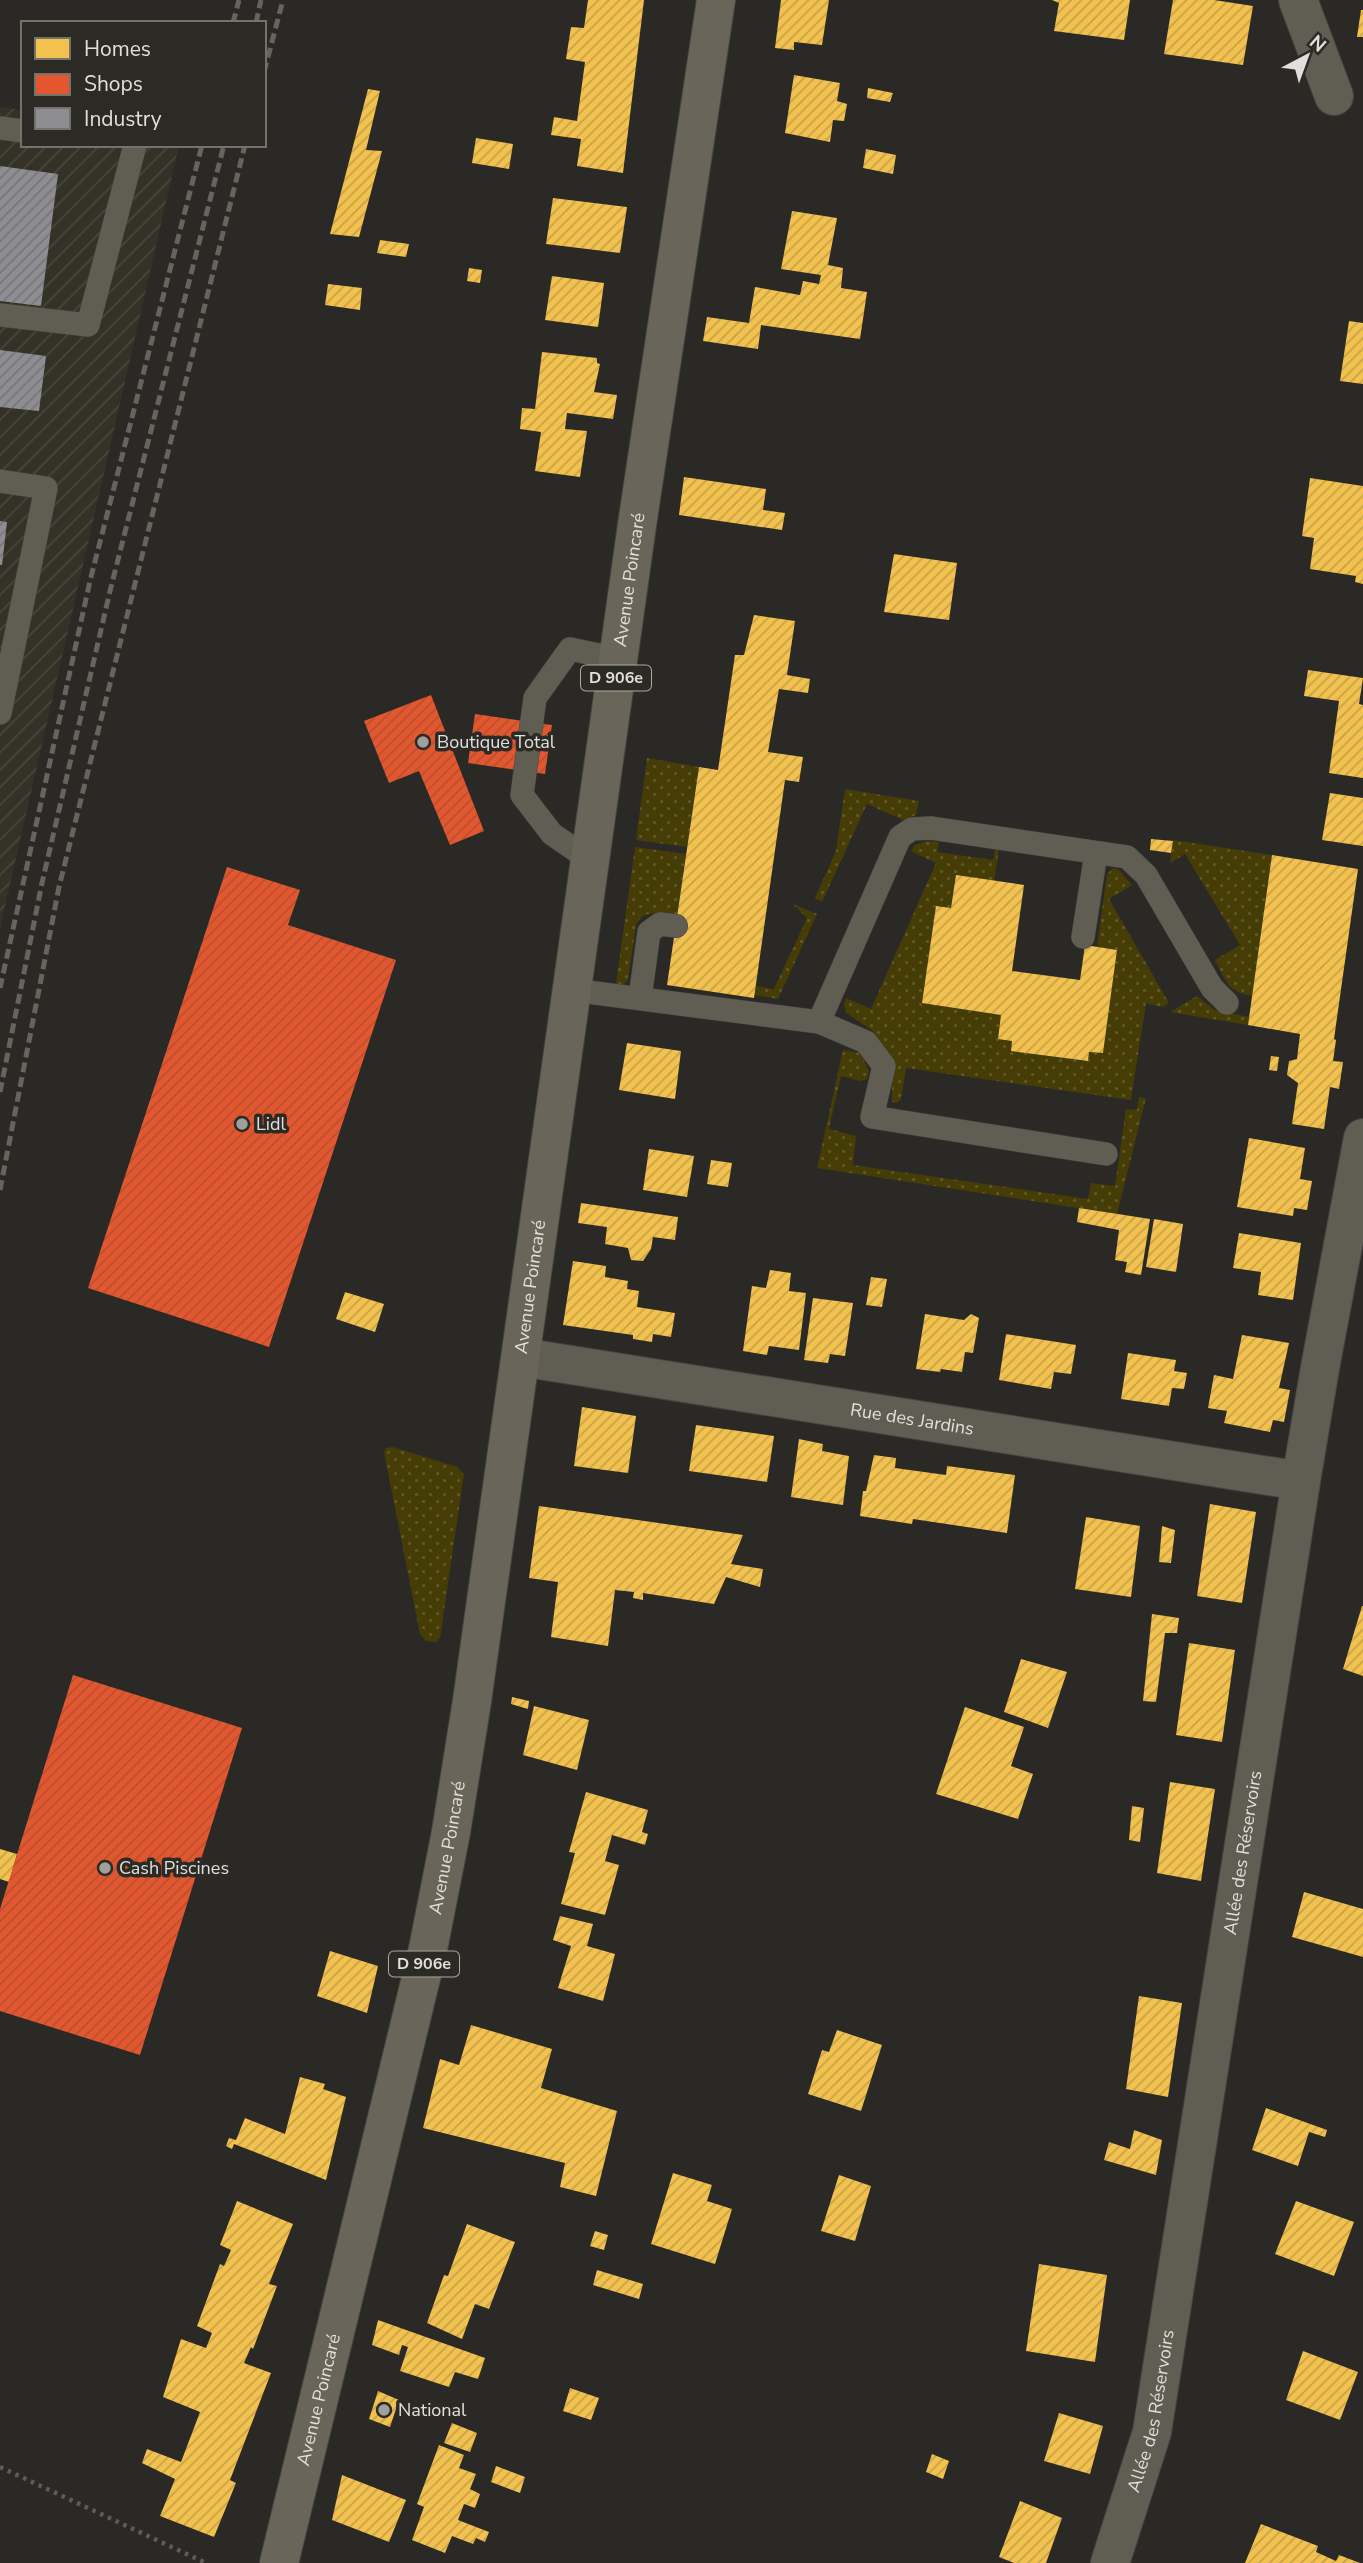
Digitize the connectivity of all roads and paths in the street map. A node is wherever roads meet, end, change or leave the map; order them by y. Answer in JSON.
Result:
{"nodes":[{"id":1,"x":716,"y":0,"type":"edge"},
{"id":2,"x":1298,"y":0,"type":"edge"},
{"id":3,"x":1334,"y":96,"type":"dead end"},
{"id":4,"x":0,"y":128,"type":"edge"},
{"id":5,"x":21,"y":131,"type":"edge"},
{"id":6,"x":134,"y":147,"type":"edge"},
{"id":7,"x":0,"y":315,"type":"edge"},
{"id":8,"x":0,"y":481,"type":"edge"},
{"id":9,"x":618,"y":659,"type":"junction"},
{"id":10,"x":0,"y":713,"type":"edge"},
{"id":11,"x":1096,"y":853,"type":"junction"},
{"id":12,"x":590,"y":860,"type":"junction"},
{"id":13,"x":676,"y":926,"type":"dead end"},
{"id":14,"x":1083,"y":937,"type":"dead end"},
{"id":15,"x":572,"y":990,"type":"junction"},
{"id":16,"x":640,"y":998,"type":"junction"},
{"id":17,"x":1227,"y":1003,"type":"dead end"},
{"id":18,"x":819,"y":1022,"type":"junction"},
{"id":19,"x":1363,"y":1138,"type":"edge"},
{"id":20,"x":1106,"y":1154,"type":"dead end"},
{"id":21,"x":521,"y":1357,"type":"junction"},
{"id":22,"x":1301,"y":1481,"type":"junction"},
{"id":23,"x":0,"y":2467,"type":"edge"},
{"id":24,"x":206,"y":2563,"type":"edge"},
{"id":25,"x":279,"y":2563,"type":"edge"},
{"id":26,"x":1110,"y":2563,"type":"edge"}],
"edges":[{"from":1,"to":9,"type":"main road","name":"Avenue Poincaré","number":"D 906e"},
{"from":2,"to":3,"type":"street"},
{"from":4,"to":5,"type":"lane"},
{"from":6,"to":7,"type":"lane"},
{"from":8,"to":10,"type":"lane"},
{"from":9,"to":12,"type":"main road","name":"Avenue Poincaré","number":"D 906e"},
{"from":9,"to":12,"type":"lane"},
{"from":11,"to":14,"type":"lane"},
{"from":11,"to":17,"type":"lane"},
{"from":11,"to":18,"type":"lane"},
{"from":12,"to":15,"type":"main road","name":"Avenue Poincaré","number":"D 906e"},
{"from":13,"to":16,"type":"lane"},
{"from":15,"to":16,"type":"lane"},
{"from":15,"to":21,"type":"main road","name":"Avenue Poincaré","number":"D 906e"},
{"from":16,"to":18,"type":"lane"},
{"from":18,"to":20,"type":"lane"},
{"from":19,"to":22,"type":"street","name":"Allée des Réservoirs"},
{"from":21,"to":22,"type":"street","name":"Rue des Jardins"},
{"from":21,"to":25,"type":"main road","name":"Avenue Poincaré","number":"D 906e"},
{"from":22,"to":26,"type":"street","name":"Allée des Réservoirs"},
{"from":23,"to":24,"type":"path"}]}
